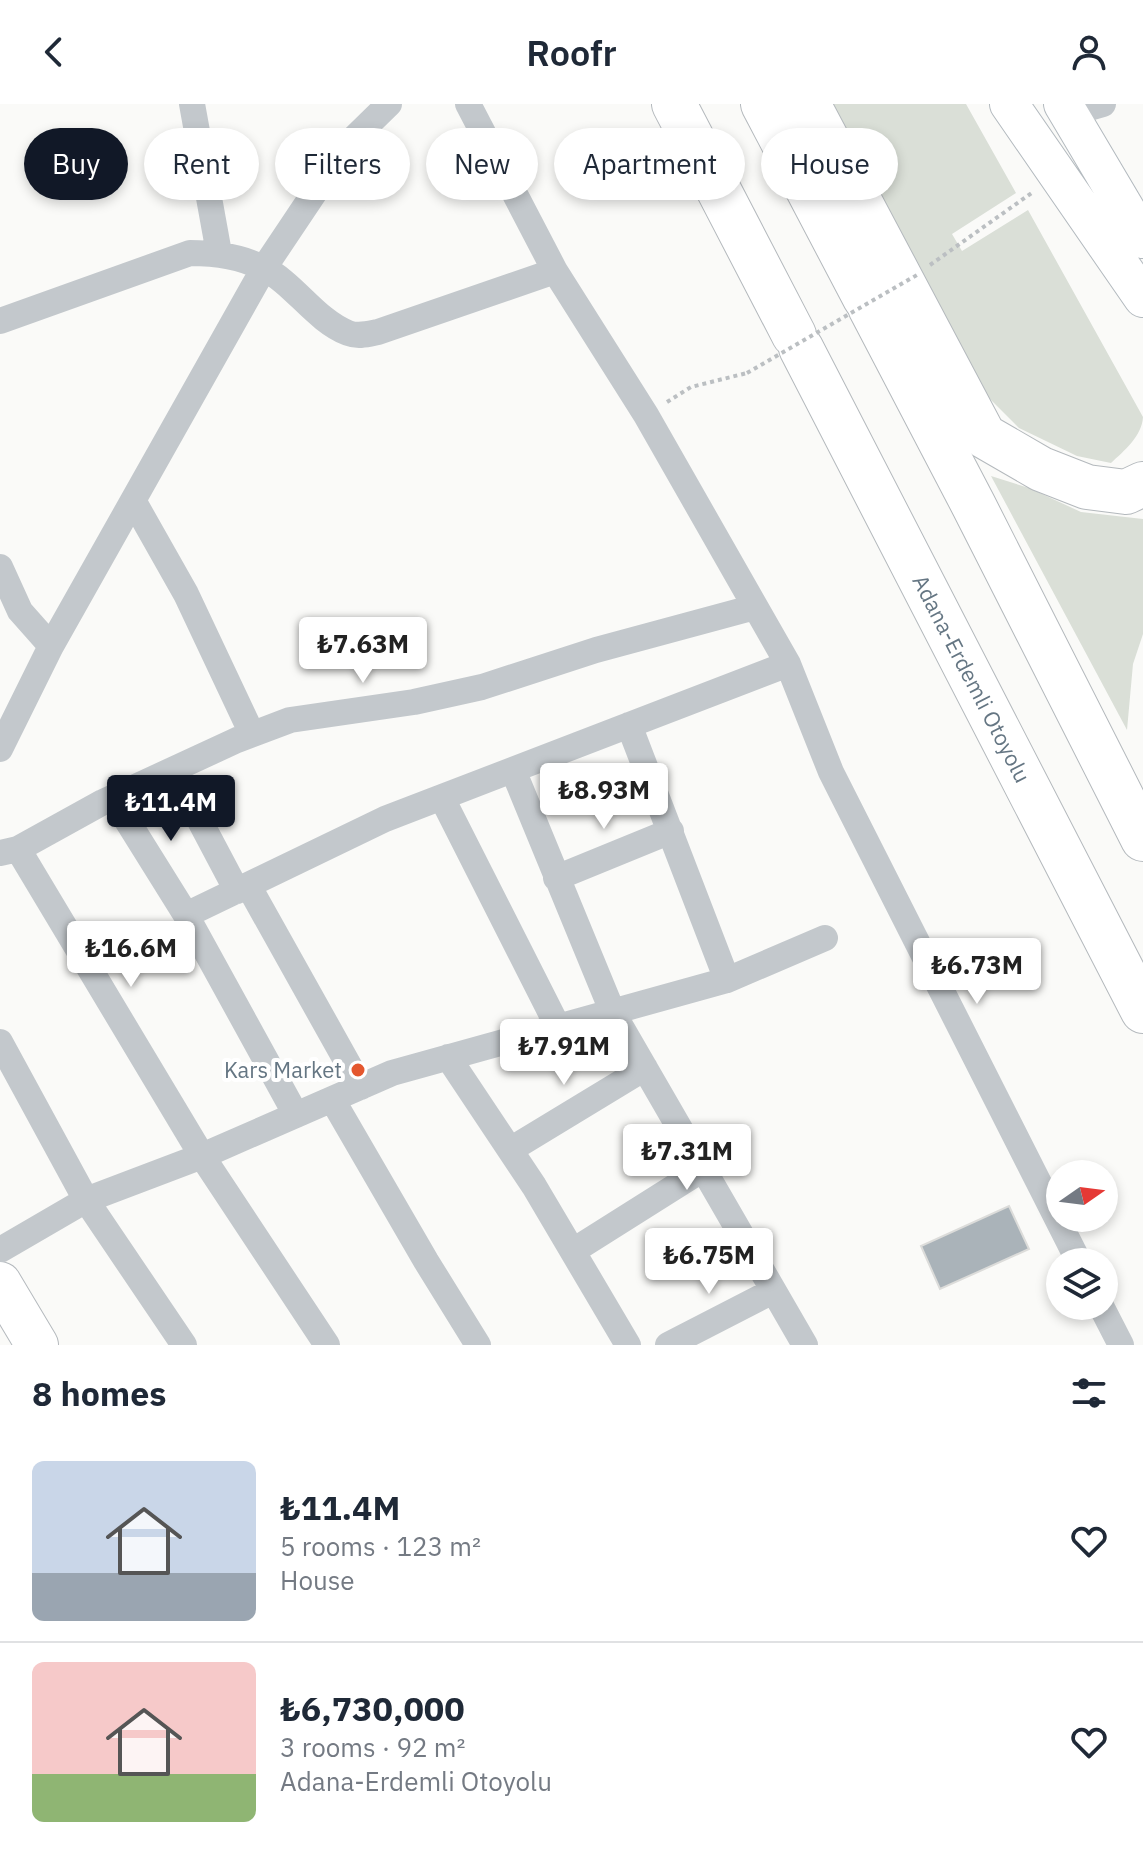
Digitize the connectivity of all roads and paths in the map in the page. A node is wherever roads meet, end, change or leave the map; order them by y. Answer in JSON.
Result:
{"nodes":[{"id":1,"x":192,"y":104,"type":"edge"},
{"id":2,"x":389,"y":104,"type":"edge"},
{"id":3,"x":468,"y":104,"type":"edge"},
{"id":4,"x":674,"y":104,"type":"edge"},
{"id":5,"x":763,"y":104,"type":"edge"},
{"id":6,"x":808,"y":104,"type":"edge"},
{"id":7,"x":1009,"y":104,"type":"edge"},
{"id":8,"x":1025,"y":104,"type":"edge"},
{"id":9,"x":1071,"y":106,"type":"edge"},
{"id":10,"x":1042,"y":149,"type":"junction"},
{"id":11,"x":1033,"y":192,"type":"dead end"},
{"id":12,"x":1143,"y":239,"type":"edge"},
{"id":13,"x":219,"y":253,"type":"junction"},
{"id":14,"x":264,"y":268,"type":"junction"},
{"id":15,"x":555,"y":271,"type":"junction"},
{"id":16,"x":1143,"y":298,"type":"edge"},
{"id":17,"x":0,"y":321,"type":"edge"},
{"id":18,"x":646,"y":415,"type":"junction"},
{"id":19,"x":1143,"y":484,"type":"edge"},
{"id":20,"x":134,"y":502,"type":"junction"},
{"id":21,"x":0,"y":567,"type":"edge"},
{"id":22,"x":755,"y":607,"type":"junction"},
{"id":23,"x":51,"y":646,"type":"junction"},
{"id":24,"x":788,"y":664,"type":"junction"},
{"id":25,"x":629,"y":725,"type":"junction"},
{"id":26,"x":252,"y":734,"type":"junction"},
{"id":27,"x":0,"y":749,"type":"edge"},
{"id":28,"x":173,"y":770,"type":"junction"},
{"id":29,"x":513,"y":770,"type":"junction"},
{"id":30,"x":113,"y":798,"type":"junction"},
{"id":31,"x":442,"y":798,"type":"junction"},
{"id":32,"x":671,"y":831,"type":"junction"},
{"id":33,"x":1143,"y":839,"type":"edge"},
{"id":34,"x":9,"y":851,"type":"edge"},
{"id":35,"x":556,"y":878,"type":"junction"},
{"id":36,"x":242,"y":888,"type":"junction"},
{"id":37,"x":186,"y":915,"type":"junction"},
{"id":38,"x":825,"y":938,"type":"dead end"},
{"id":39,"x":1121,"y":966,"type":"junction"},
{"id":40,"x":727,"y":980,"type":"junction"},
{"id":41,"x":1143,"y":1011,"type":"edge"},
{"id":42,"x":613,"y":1013,"type":"junction"},
{"id":43,"x":558,"y":1027,"type":"junction"},
{"id":44,"x":1143,"y":1028,"type":"edge"},
{"id":45,"x":0,"y":1042,"type":"edge"},
{"id":46,"x":448,"y":1057,"type":"junction"},
{"id":47,"x":645,"y":1068,"type":"junction"},
{"id":48,"x":361,"y":1087,"type":"junction"},
{"id":49,"x":332,"y":1099,"type":"junction"},
{"id":50,"x":296,"y":1115,"type":"junction"},
{"id":51,"x":510,"y":1150,"type":"junction"},
{"id":52,"x":202,"y":1156,"type":"junction"},
{"id":53,"x":703,"y":1169,"type":"junction"},
{"id":54,"x":86,"y":1200,"type":"junction"},
{"id":55,"x":1072,"y":1248,"type":"edge"},
{"id":56,"x":0,"y":1250,"type":"edge"},
{"id":57,"x":573,"y":1251,"type":"junction"},
{"id":58,"x":0,"y":1283,"type":"edge"},
{"id":59,"x":773,"y":1291,"type":"junction"},
{"id":60,"x":1108,"y":1320,"type":"edge"},
{"id":61,"x":37,"y":1345,"type":"edge"},
{"id":62,"x":184,"y":1345,"type":"edge"},
{"id":63,"x":327,"y":1345,"type":"edge"},
{"id":64,"x":478,"y":1345,"type":"edge"},
{"id":65,"x":628,"y":1345,"type":"edge"},
{"id":66,"x":668,"y":1345,"type":"edge"},
{"id":67,"x":805,"y":1345,"type":"edge"},
{"id":68,"x":1121,"y":1345,"type":"edge"}],
"edges":[{"from":1,"to":13,"type":"street"},
{"from":2,"to":14,"type":"street"},
{"from":3,"to":15,"type":"street"},
{"from":4,"to":39,"type":"highway","name":"Adana-Erdemli Otoyolu"},
{"from":5,"to":33,"type":"highway"},
{"from":6,"to":19,"type":"highway"},
{"from":7,"to":10,"type":"main road"},
{"from":8,"to":10,"type":"main road"},
{"from":9,"to":12,"type":"main road"},
{"from":10,"to":16,"type":"main road"},
{"from":11,"to":18,"type":"path","bridge":true},
{"from":13,"to":14,"type":"street"},
{"from":13,"to":17,"type":"street"},
{"from":14,"to":15,"type":"street"},
{"from":14,"to":20,"type":"street"},
{"from":15,"to":18,"type":"street"},
{"from":18,"to":22,"type":"street"},
{"from":20,"to":23,"type":"street"},
{"from":20,"to":26,"type":"street"},
{"from":21,"to":23,"type":"street"},
{"from":22,"to":24,"type":"street"},
{"from":22,"to":26,"type":"street"},
{"from":23,"to":27,"type":"street"},
{"from":24,"to":25,"type":"street"},
{"from":24,"to":55,"type":"street"},
{"from":25,"to":29,"type":"street"},
{"from":25,"to":32,"type":"street"},
{"from":26,"to":28,"type":"street"},
{"from":28,"to":30,"type":"street"},
{"from":28,"to":36,"type":"street"},
{"from":29,"to":31,"type":"street"},
{"from":29,"to":35,"type":"street"},
{"from":30,"to":34,"type":"street"},
{"from":30,"to":37,"type":"street"},
{"from":31,"to":36,"type":"street"},
{"from":31,"to":43,"type":"street"},
{"from":32,"to":35,"type":"street"},
{"from":32,"to":40,"type":"street"},
{"from":34,"to":52,"type":"street"},
{"from":35,"to":42,"type":"street"},
{"from":36,"to":37,"type":"street"},
{"from":36,"to":48,"type":"street"},
{"from":37,"to":50,"type":"street"},
{"from":38,"to":40,"type":"street"},
{"from":39,"to":41,"type":"highway","name":"Adana-Erdemli Otoyolu"},
{"from":39,"to":44,"type":"main road"},
{"from":40,"to":42,"type":"street"},
{"from":42,"to":43,"type":"street"},
{"from":42,"to":47,"type":"street"},
{"from":43,"to":46,"type":"street"},
{"from":45,"to":54,"type":"street"},
{"from":46,"to":48,"type":"street"},
{"from":46,"to":51,"type":"street"},
{"from":47,"to":51,"type":"street"},
{"from":47,"to":53,"type":"street"},
{"from":48,"to":49,"type":"street"},
{"from":49,"to":50,"type":"street"},
{"from":49,"to":64,"type":"street"},
{"from":50,"to":52,"type":"street"},
{"from":51,"to":57,"type":"street"},
{"from":52,"to":54,"type":"street"},
{"from":52,"to":63,"type":"street"},
{"from":53,"to":57,"type":"street"},
{"from":53,"to":59,"type":"street"},
{"from":54,"to":56,"type":"street"},
{"from":54,"to":62,"type":"street"},
{"from":57,"to":65,"type":"street"},
{"from":58,"to":61,"type":"main road"},
{"from":59,"to":66,"type":"street"},
{"from":59,"to":67,"type":"street"},
{"from":60,"to":68,"type":"street"}]}
